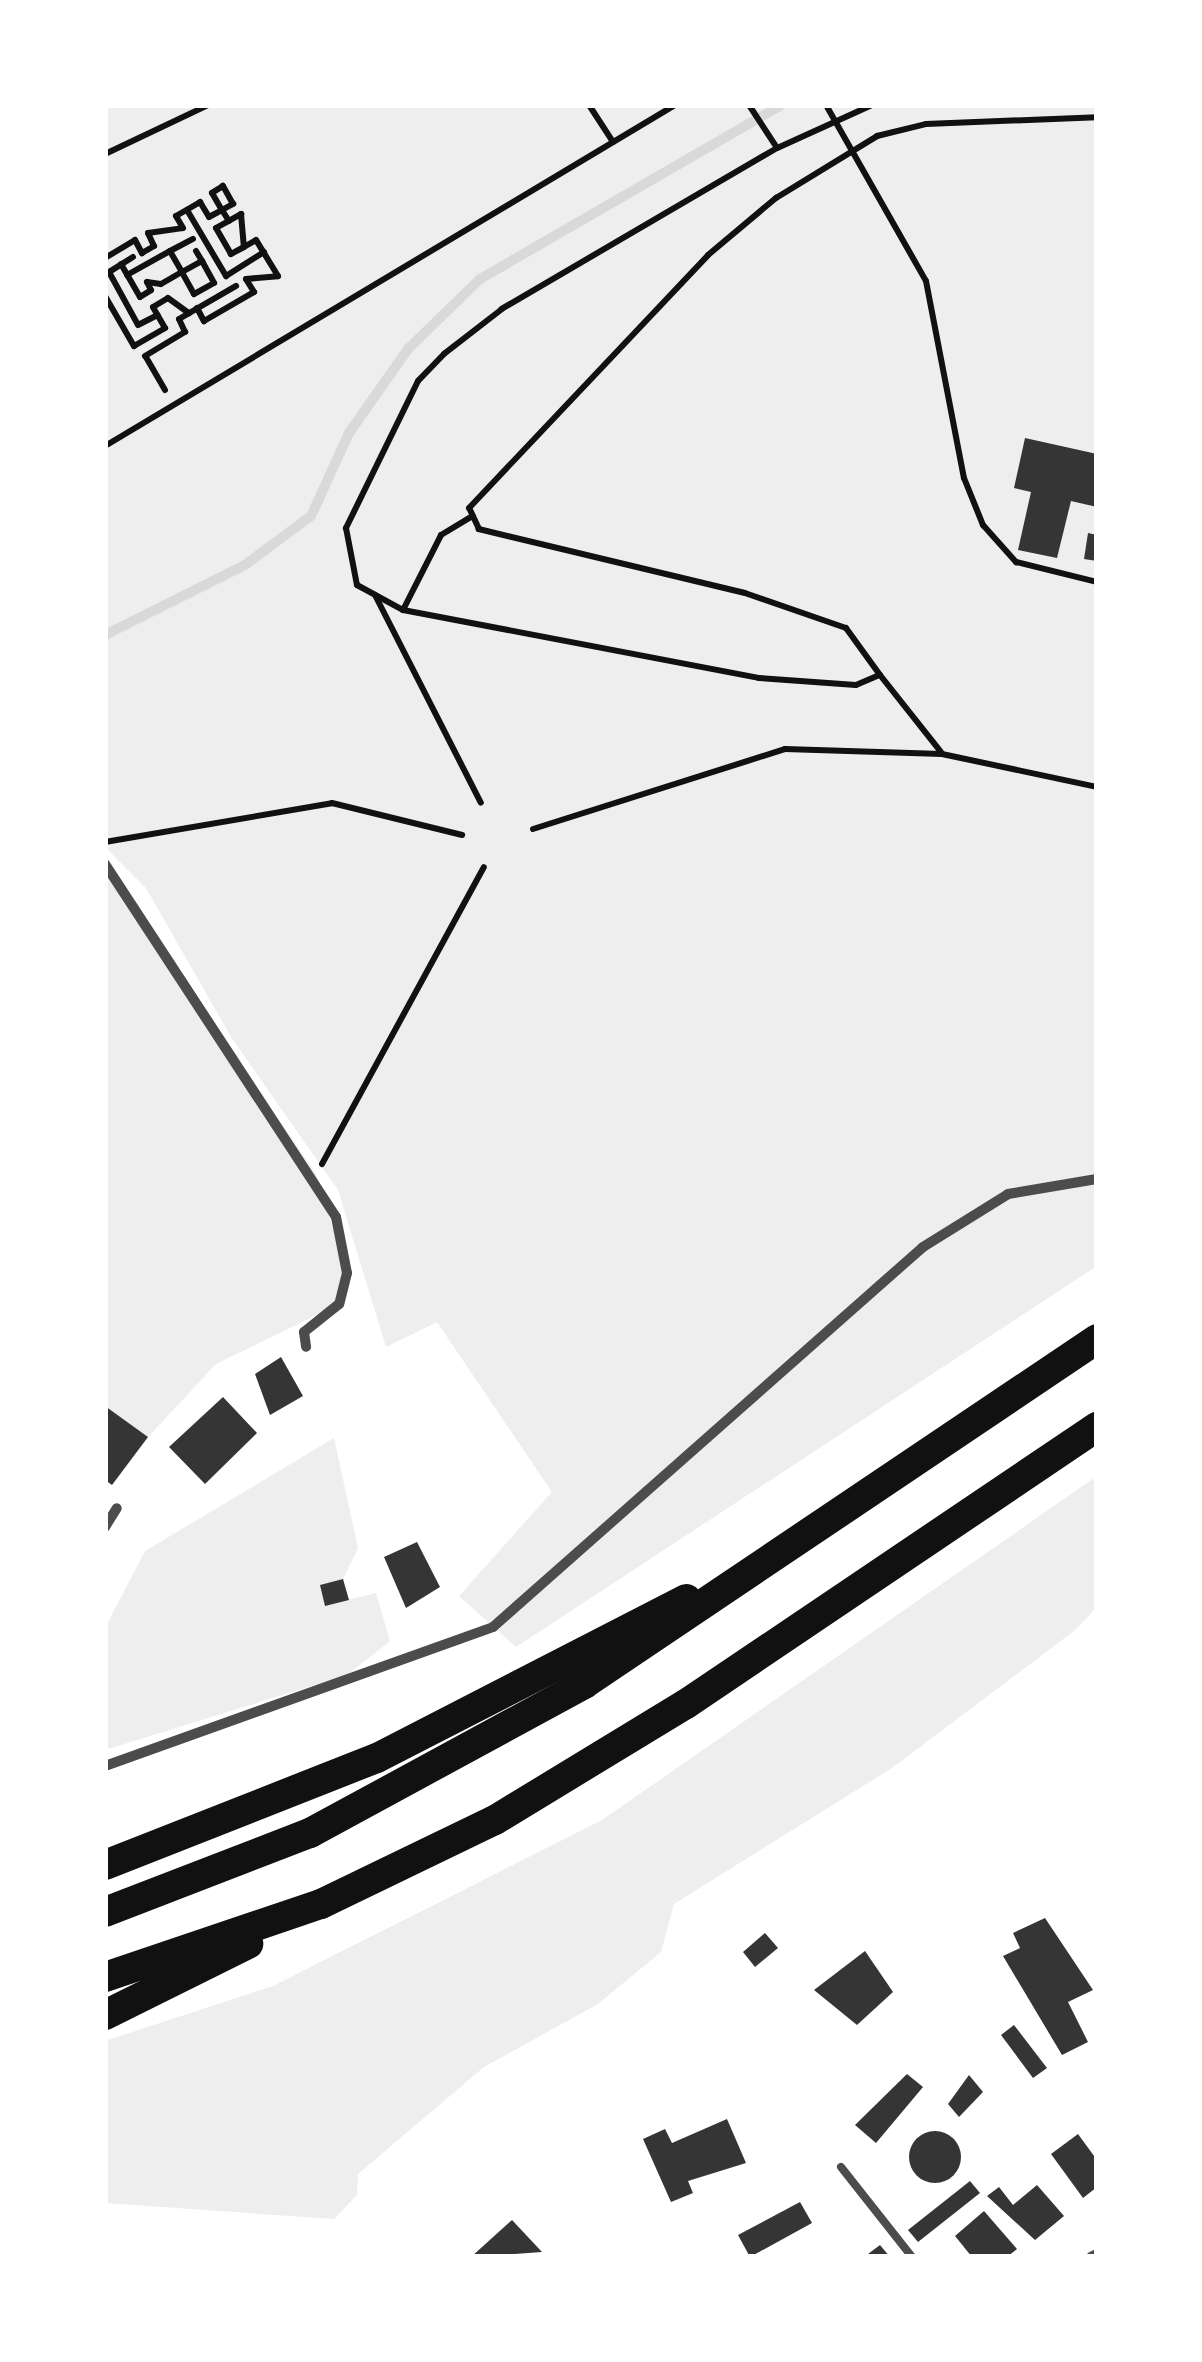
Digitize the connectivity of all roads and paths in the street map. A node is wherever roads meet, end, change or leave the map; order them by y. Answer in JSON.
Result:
{"nodes":[{"id":1,"x":208,"y":105,"type":"edge"},
{"id":2,"x":590,"y":105,"type":"edge"},
{"id":3,"x":675,"y":105,"type":"edge"},
{"id":4,"x":749,"y":105,"type":"edge"},
{"id":5,"x":826,"y":105,"type":"edge"},
{"id":6,"x":872,"y":105,"type":"edge"},
{"id":7,"x":1097,"y":117,"type":"edge"},
{"id":8,"x":613,"y":142,"type":"junction"},
{"id":9,"x":777,"y":148,"type":"junction"},
{"id":10,"x":105,"y":154,"type":"edge"},
{"id":11,"x":187,"y":210,"type":"junction"},
{"id":12,"x":228,"y":221,"type":"junction"},
{"id":13,"x":193,"y":239,"type":"dead end"},
{"id":14,"x":244,"y":247,"type":"junction"},
{"id":15,"x":170,"y":251,"type":"junction"},
{"id":16,"x":196,"y":252,"type":"dead end"},
{"id":17,"x":264,"y":252,"type":"junction"},
{"id":18,"x":133,"y":257,"type":"dead end"},
{"id":19,"x":105,"y":258,"type":"edge"},
{"id":20,"x":202,"y":261,"type":"junction"},
{"id":21,"x":121,"y":264,"type":"junction"},
{"id":22,"x":182,"y":272,"type":"junction"},
{"id":23,"x":127,"y":275,"type":"junction"},
{"id":24,"x":236,"y":286,"type":"dead end"},
{"id":25,"x":105,"y":296,"type":"edge"},
{"id":26,"x":198,"y":308,"type":"junction"},
{"id":27,"x":188,"y":313,"type":"junction"},
{"id":28,"x":158,"y":315,"type":"junction"},
{"id":29,"x":165,"y":390,"type":"dead end"},
{"id":30,"x":105,"y":446,"type":"edge"},
{"id":31,"x":473,"y":516,"type":"junction"},
{"id":32,"x":1097,"y":582,"type":"edge"},
{"id":33,"x":375,"y":594,"type":"junction"},
{"id":34,"x":403,"y":610,"type":"junction"},
{"id":35,"x":880,"y":675,"type":"junction"},
{"id":36,"x":942,"y":754,"type":"junction"},
{"id":37,"x":1097,"y":787,"type":"edge"},
{"id":38,"x":481,"y":803,"type":"dead end"},
{"id":39,"x":533,"y":829,"type":"dead end"},
{"id":40,"x":462,"y":836,"type":"dead end"},
{"id":41,"x":105,"y":842,"type":"edge"},
{"id":42,"x":105,"y":864,"type":"edge"},
{"id":43,"x":484,"y":867,"type":"dead end"},
{"id":44,"x":316,"y":1174,"type":"junction"},
{"id":45,"x":1097,"y":1179,"type":"edge"},
{"id":46,"x":1097,"y":1339,"type":"edge"},
{"id":47,"x":306,"y":1347,"type":"dead end"},
{"id":48,"x":1097,"y":1427,"type":"edge"},
{"id":49,"x":117,"y":1508,"type":"dead end"},
{"id":50,"x":105,"y":1527,"type":"edge"},
{"id":51,"x":786,"y":1547,"type":"junction"},
{"id":52,"x":105,"y":1766,"type":"edge"},
{"id":53,"x":105,"y":1865,"type":"edge"},
{"id":54,"x":321,"y":1904,"type":"junction"},
{"id":55,"x":105,"y":1912,"type":"edge"},
{"id":56,"x":105,"y":1977,"type":"edge"},
{"id":57,"x":105,"y":2015,"type":"edge"},
{"id":58,"x":842,"y":2168,"type":"dead end"},
{"id":59,"x":912,"y":2257,"type":"edge"}],
"edges":[{"from":1,"to":10,"type":"path"},
{"from":2,"to":8,"type":"path"},
{"from":3,"to":8,"type":"path"},
{"from":4,"to":9,"type":"path"},
{"from":5,"to":32,"type":"path"},
{"from":6,"to":9,"type":"path"},
{"from":7,"to":31,"type":"path"},
{"from":8,"to":30,"type":"path"},
{"from":9,"to":33,"type":"path"},
{"from":11,"to":12,"type":"path"},
{"from":11,"to":17,"type":"path"},
{"from":11,"to":19,"type":"path"},
{"from":12,"to":14,"type":"path"},
{"from":12,"to":14,"type":"path"},
{"from":13,"to":15,"type":"path"},
{"from":14,"to":17,"type":"path"},
{"from":15,"to":22,"type":"path"},
{"from":15,"to":23,"type":"path"},
{"from":16,"to":20,"type":"path"},
{"from":17,"to":26,"type":"path"},
{"from":18,"to":21,"type":"path"},
{"from":20,"to":22,"type":"path"},
{"from":20,"to":22,"type":"path"},
{"from":21,"to":23,"type":"path"},
{"from":21,"to":28,"type":"path"},
{"from":22,"to":23,"type":"path"},
{"from":24,"to":26,"type":"path"},
{"from":25,"to":28,"type":"path"},
{"from":26,"to":27,"type":"path"},
{"from":27,"to":28,"type":"path"},
{"from":27,"to":29,"type":"path"},
{"from":31,"to":34,"type":"path"},
{"from":31,"to":35,"type":"path"},
{"from":33,"to":34,"type":"path"},
{"from":33,"to":38,"type":"path"},
{"from":34,"to":35,"type":"path"},
{"from":35,"to":36,"type":"path"},
{"from":36,"to":37,"type":"path"},
{"from":36,"to":39,"type":"path"},
{"from":40,"to":41,"type":"path"},
{"from":42,"to":44,"type":"street"},
{"from":43,"to":44,"type":"path"},
{"from":44,"to":47,"type":"street"},
{"from":45,"to":52,"type":"street"},
{"from":46,"to":51,"type":"highway"},
{"from":48,"to":54,"type":"highway"},
{"from":49,"to":50,"type":"street"},
{"from":51,"to":53,"type":"highway"},
{"from":51,"to":55,"type":"highway"},
{"from":54,"to":56,"type":"highway"},
{"from":54,"to":57,"type":"highway"},
{"from":58,"to":59,"type":"lane"}]}
